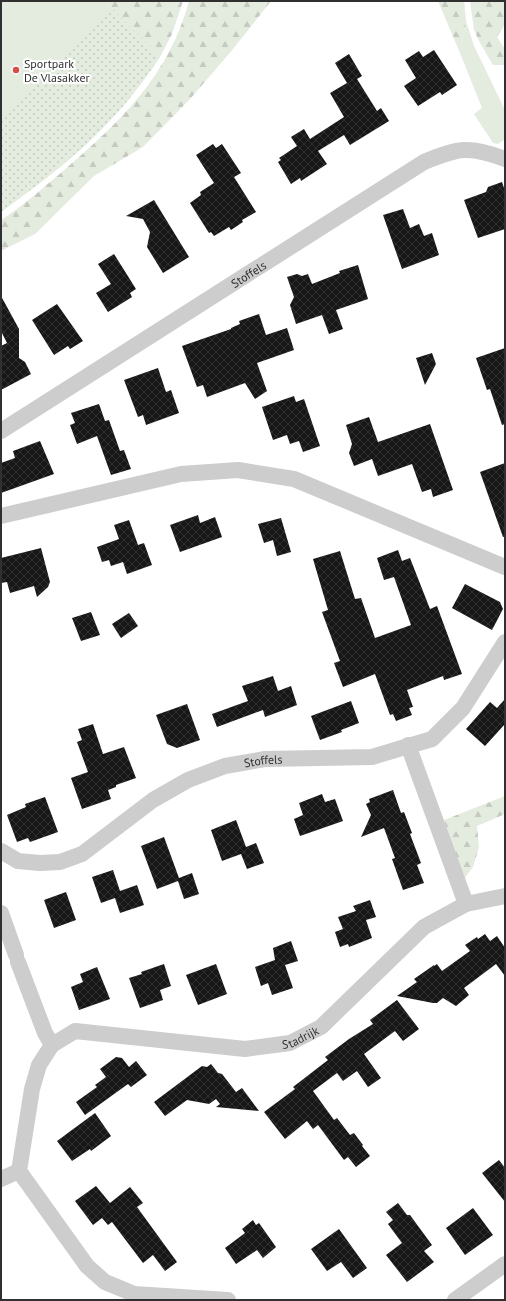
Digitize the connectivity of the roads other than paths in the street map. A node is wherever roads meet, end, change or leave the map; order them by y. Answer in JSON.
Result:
{"nodes":[{"id":1,"x":505,"y":158,"type":"edge"},
{"id":2,"x":1,"y":431,"type":"edge"},
{"id":3,"x":1,"y":516,"type":"edge"},
{"id":4,"x":505,"y":567,"type":"edge"},
{"id":5,"x":505,"y":642,"type":"edge"},
{"id":6,"x":408,"y":745,"type":"junction"},
{"id":7,"x":1,"y":851,"type":"edge"},
{"id":8,"x":505,"y":896,"type":"edge"},
{"id":9,"x":466,"y":904,"type":"junction"},
{"id":10,"x":1,"y":913,"type":"edge"},
{"id":11,"x":52,"y":1045,"type":"junction"},
{"id":12,"x":19,"y":1171,"type":"junction"},
{"id":13,"x":1,"y":1178,"type":"edge"},
{"id":14,"x":505,"y":1264,"type":"edge"},
{"id":15,"x":228,"y":1300,"type":"edge"},
{"id":16,"x":455,"y":1300,"type":"edge"}],
"edges":[{"from":1,"to":2,"type":"street","name":"Stoffels"},
{"from":3,"to":4,"type":"street"},
{"from":5,"to":6,"type":"street","name":"Stoffels"},
{"from":6,"to":7,"type":"street","name":"Stoffels"},
{"from":6,"to":9,"type":"street"},
{"from":8,"to":9,"type":"street","name":"Stadrijk"},
{"from":9,"to":11,"type":"street","name":"Stadrijk"},
{"from":10,"to":11,"type":"street"},
{"from":11,"to":12,"type":"street","name":"Stadrijk"},
{"from":12,"to":13,"type":"street"},
{"from":12,"to":15,"type":"street"},
{"from":14,"to":16,"type":"street"}]}
